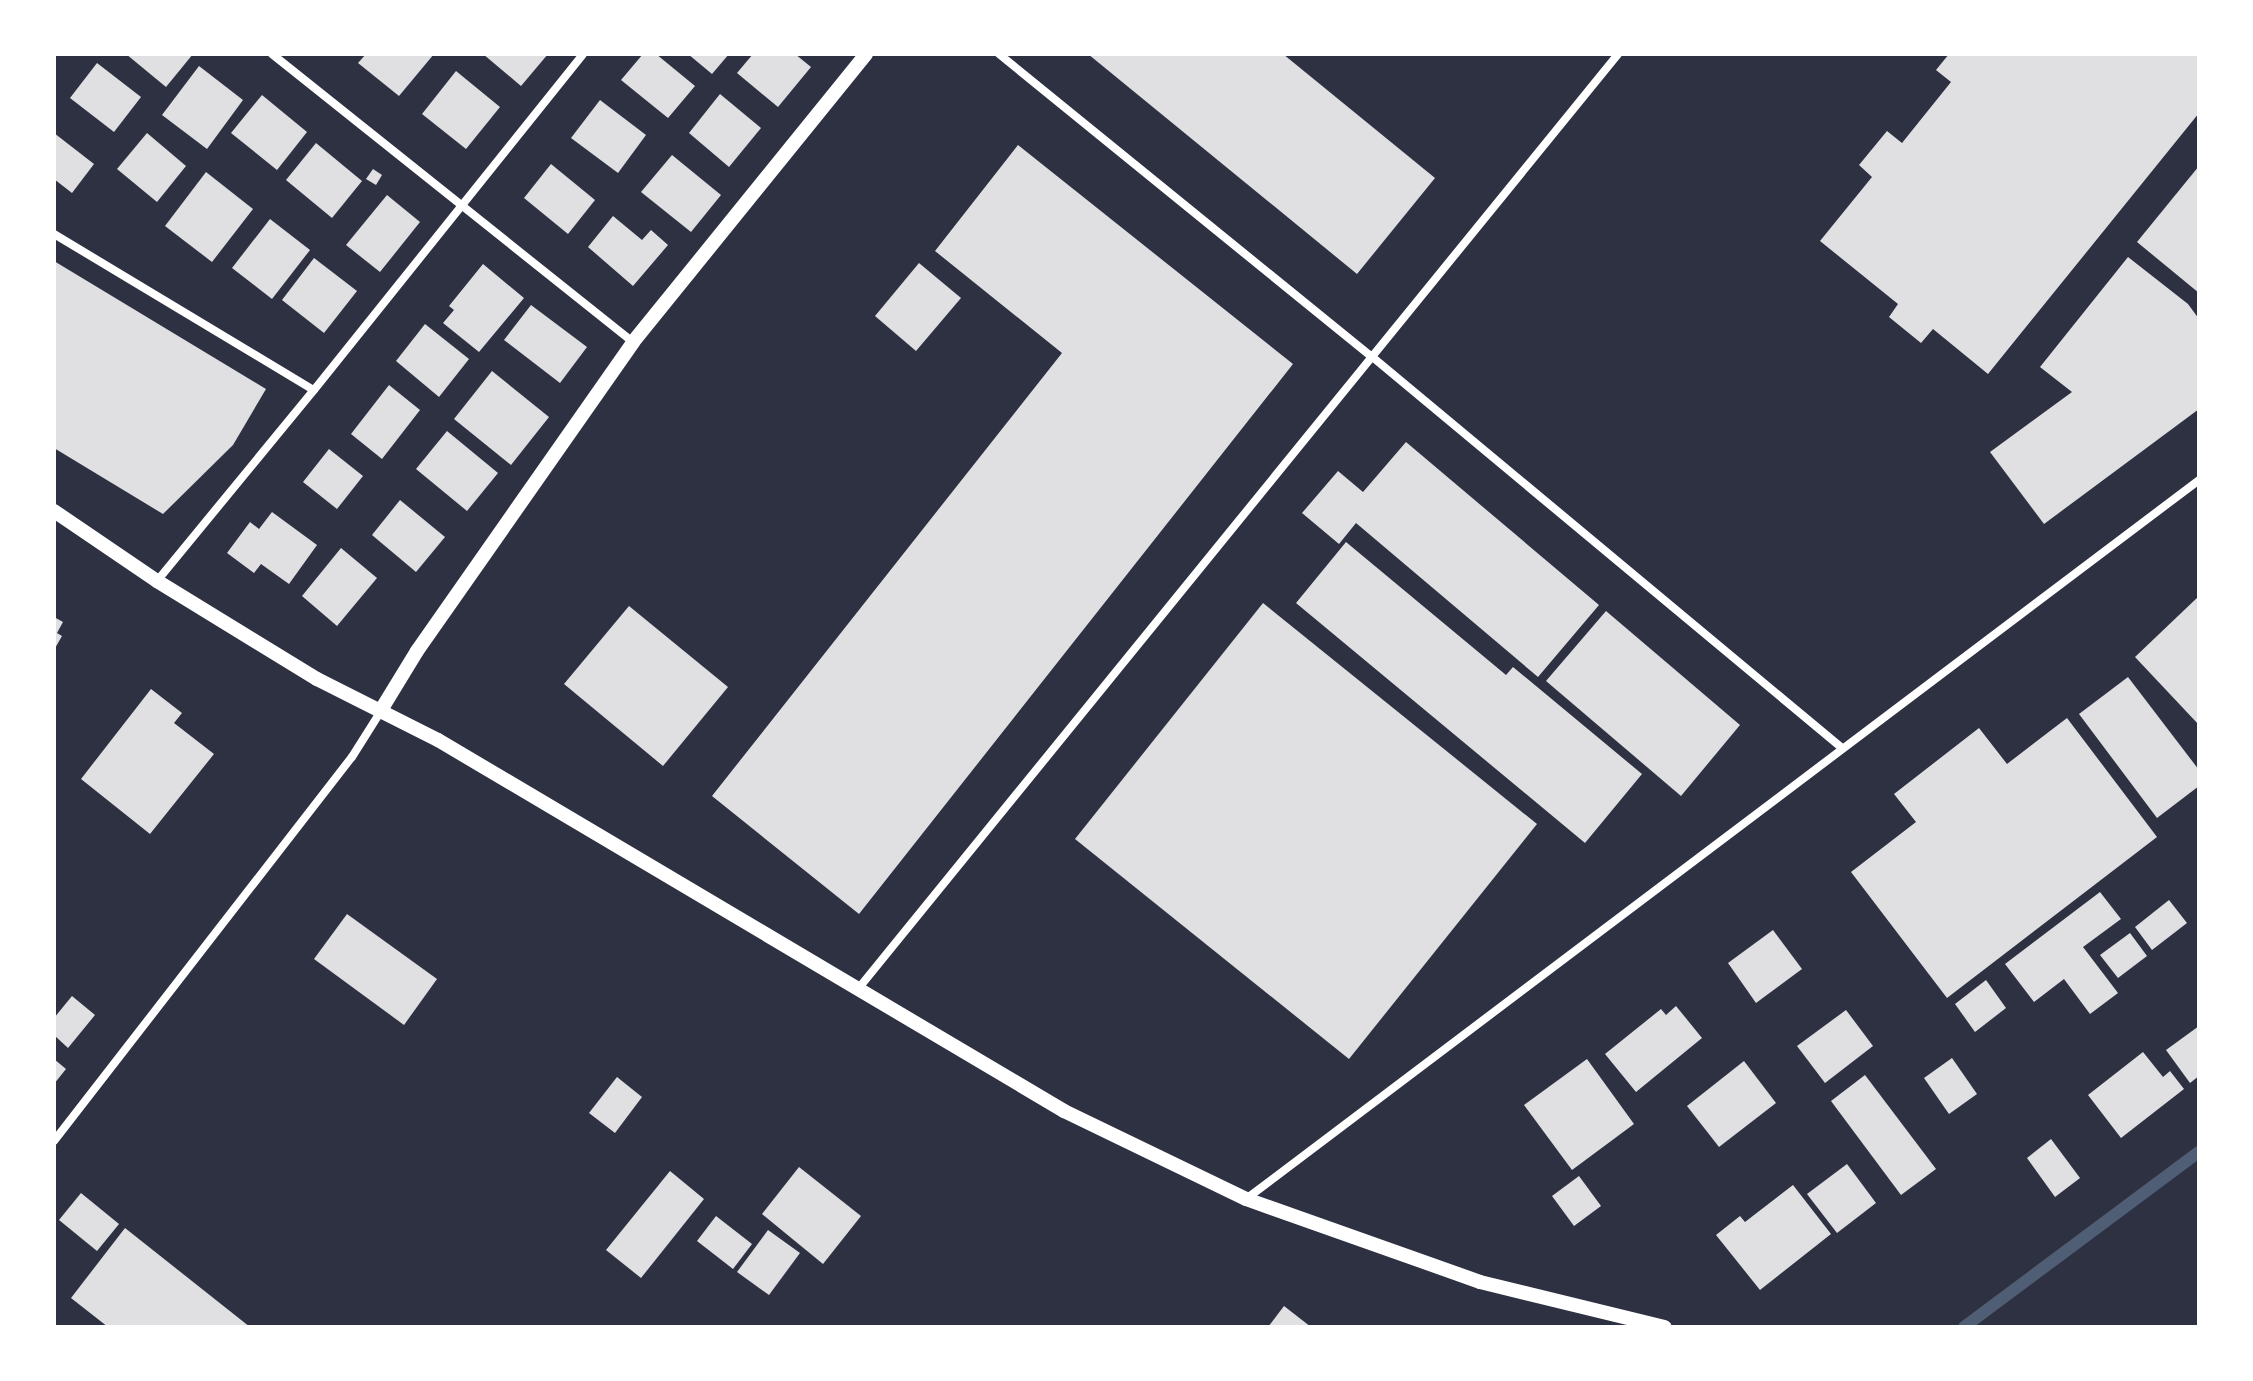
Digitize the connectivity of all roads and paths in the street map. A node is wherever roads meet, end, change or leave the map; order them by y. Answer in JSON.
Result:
{"nodes":[{"id":1,"x":272,"y":54,"type":"edge"},
{"id":2,"x":583,"y":54,"type":"edge"},
{"id":3,"x":866,"y":54,"type":"edge"},
{"id":4,"x":999,"y":54,"type":"edge"},
{"id":5,"x":1618,"y":54,"type":"edge"},
{"id":6,"x":461,"y":206,"type":"junction"},
{"id":7,"x":54,"y":234,"type":"edge"},
{"id":8,"x":633,"y":342,"type":"junction"},
{"id":9,"x":1370,"y":355,"type":"junction"},
{"id":10,"x":314,"y":390,"type":"junction"},
{"id":11,"x":2199,"y":480,"type":"edge"},
{"id":12,"x":54,"y":511,"type":"edge"},
{"id":13,"x":157,"y":581,"type":"junction"},
{"id":14,"x":381,"y":710,"type":"junction"},
{"id":15,"x":1842,"y":748,"type":"junction"},
{"id":16,"x":858,"y":989,"type":"junction"},
{"id":17,"x":54,"y":1141,"type":"edge"},
{"id":18,"x":1246,"y":1199,"type":"junction"},
{"id":19,"x":1665,"y":1327,"type":"edge"}],
"edges":[{"from":1,"to":6,"type":"street"},
{"from":2,"to":6,"type":"street"},
{"from":3,"to":8,"type":"street"},
{"from":4,"to":9,"type":"street"},
{"from":5,"to":9,"type":"street"},
{"from":6,"to":8,"type":"street"},
{"from":6,"to":10,"type":"street"},
{"from":7,"to":10,"type":"street"},
{"from":8,"to":14,"type":"street"},
{"from":9,"to":15,"type":"street"},
{"from":9,"to":16,"type":"street"},
{"from":10,"to":13,"type":"street"},
{"from":11,"to":15,"type":"street"},
{"from":12,"to":13,"type":"street"},
{"from":13,"to":14,"type":"street"},
{"from":14,"to":16,"type":"street"},
{"from":14,"to":17,"type":"street"},
{"from":15,"to":18,"type":"street"},
{"from":16,"to":18,"type":"street"},
{"from":18,"to":19,"type":"street"}]}
